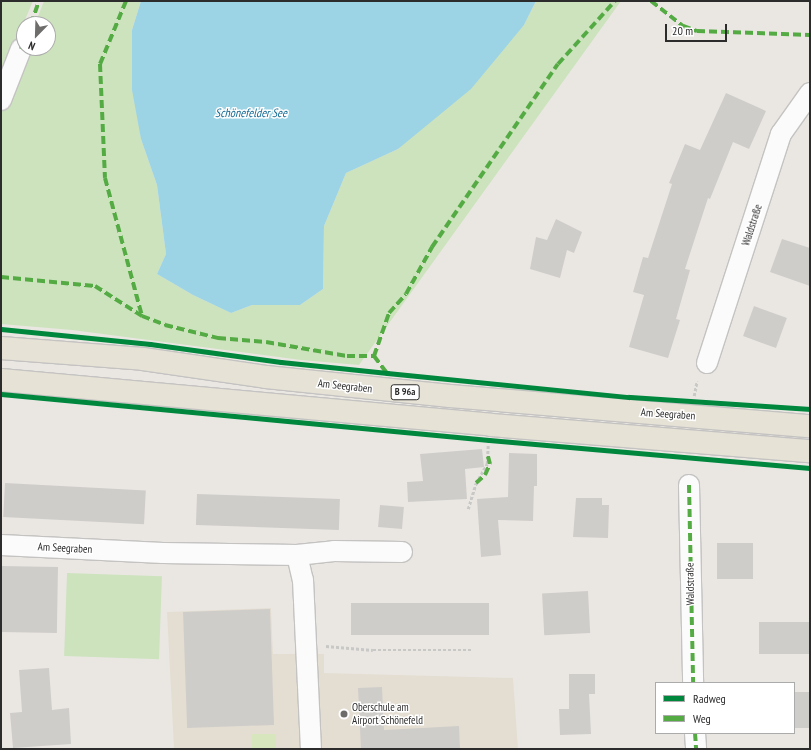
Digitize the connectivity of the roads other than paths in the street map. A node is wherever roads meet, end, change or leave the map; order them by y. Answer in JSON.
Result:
{"nodes":[{"id":1,"x":18,"y":56,"type":"edge"},
{"id":2,"x":810,"y":93,"type":"edge"},
{"id":3,"x":1,"y":100,"type":"edge"},
{"id":4,"x":1,"y":348,"type":"edge"},
{"id":5,"x":707,"y":364,"type":"dead end"},
{"id":6,"x":1,"y":380,"type":"edge"},
{"id":7,"x":810,"y":426,"type":"edge"},
{"id":8,"x":810,"y":452,"type":"edge"},
{"id":9,"x":689,"y":485,"type":"dead end"},
{"id":10,"x":1,"y":545,"type":"edge"},
{"id":11,"x":402,"y":552,"type":"dead end"},
{"id":12,"x":297,"y":555,"type":"junction"},
{"id":13,"x":693,"y":682,"type":"edge"},
{"id":14,"x":695,"y":734,"type":"edge"},
{"id":15,"x":311,"y":749,"type":"edge"},
{"id":16,"x":696,"y":749,"type":"edge"}],
"edges":[{"from":1,"to":3,"type":"street"},
{"from":2,"to":5,"type":"street","name":"Waldstraße"},
{"from":4,"to":7,"type":"main road","name":"Am Seegraben","number":"B 96a"},
{"from":6,"to":8,"type":"main road","number":"B 96a"},
{"from":9,"to":13,"type":"street","name":"Waldstraße"},
{"from":10,"to":12,"type":"street","name":"Am Seegraben"},
{"from":11,"to":12,"type":"street","name":"Am Seegraben"},
{"from":12,"to":15,"type":"street"},
{"from":14,"to":16,"type":"street"}]}
